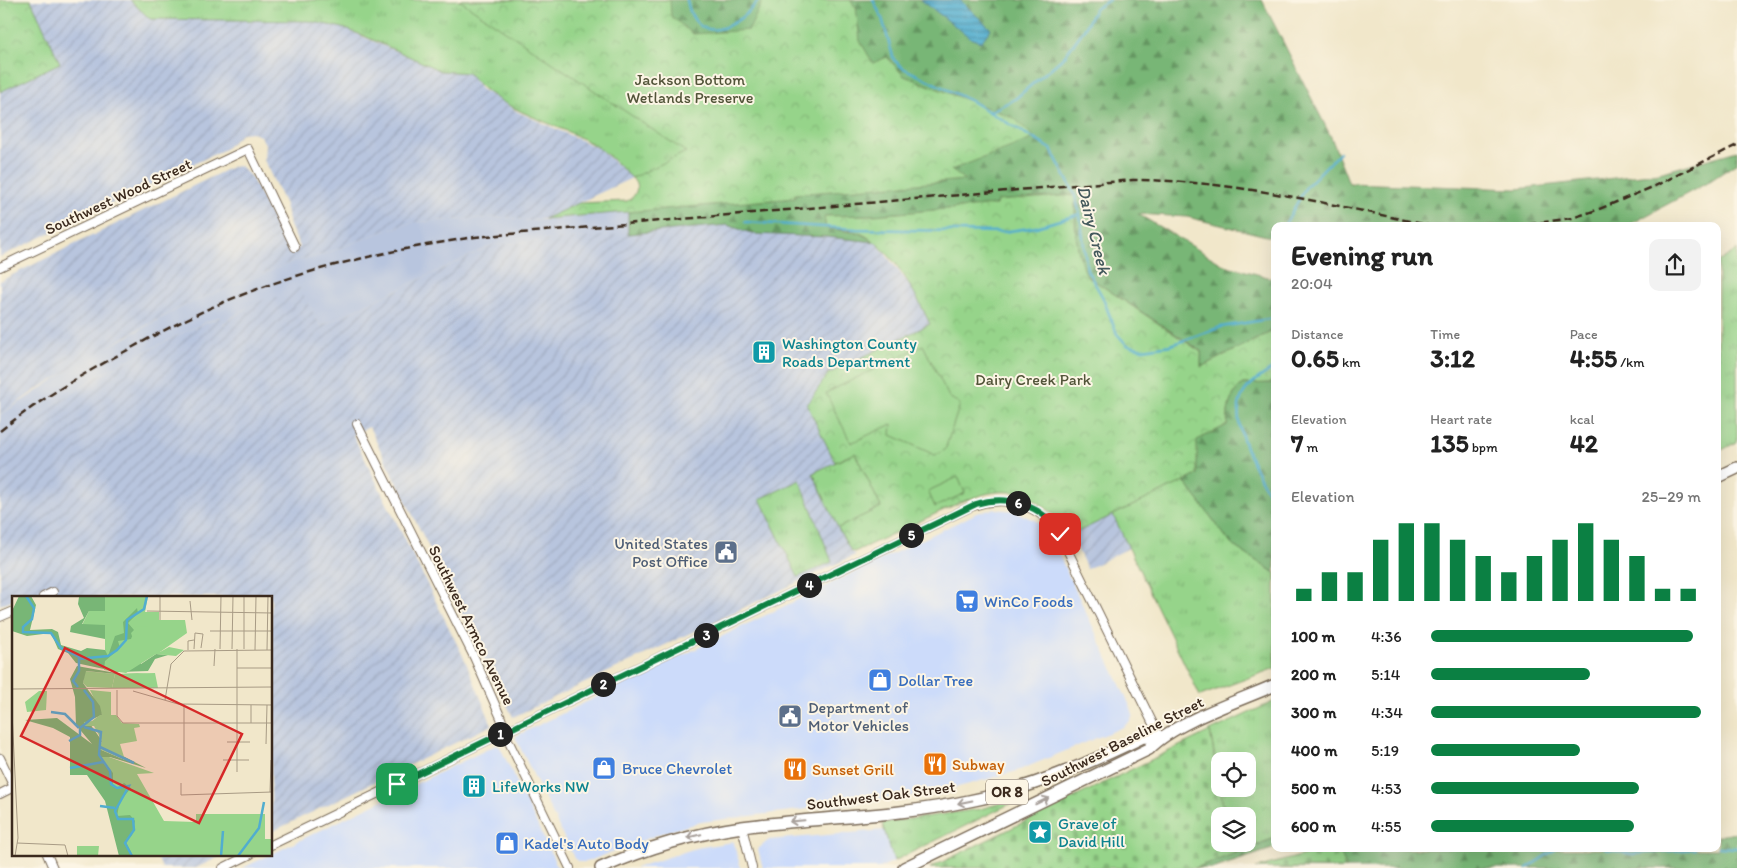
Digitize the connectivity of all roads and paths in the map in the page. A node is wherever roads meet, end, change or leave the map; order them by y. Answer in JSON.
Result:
{"nodes":[{"id":1,"x":295,"y":247,"type":"dead end"},
{"id":2,"x":0,"y":267,"type":"edge"},
{"id":3,"x":357,"y":424,"type":"dead end"},
{"id":4,"x":1737,"y":468,"type":"edge"},
{"id":5,"x":1721,"y":476,"type":"edge"},
{"id":6,"x":52,"y":592,"type":"dead end"},
{"id":7,"x":44,"y":596,"type":"edge"},
{"id":8,"x":12,"y":612,"type":"edge"},
{"id":9,"x":0,"y":617,"type":"edge"},
{"id":10,"x":1271,"y":687,"type":"edge"},
{"id":11,"x":505,"y":732,"type":"junction"},
{"id":12,"x":1160,"y":738,"type":"junction"},
{"id":13,"x":0,"y":758,"type":"edge"},
{"id":14,"x":12,"y":783,"type":"edge"},
{"id":15,"x":12,"y":788,"type":"edge"},
{"id":16,"x":0,"y":794,"type":"edge"},
{"id":17,"x":742,"y":827,"type":"junction"},
{"id":18,"x":272,"y":845,"type":"edge"},
{"id":19,"x":48,"y":856,"type":"edge"},
{"id":20,"x":247,"y":856,"type":"edge"},
{"id":21,"x":53,"y":868,"type":"edge"},
{"id":22,"x":223,"y":868,"type":"edge"},
{"id":23,"x":570,"y":868,"type":"edge"},
{"id":24,"x":601,"y":868,"type":"edge"},
{"id":25,"x":752,"y":868,"type":"edge"},
{"id":26,"x":904,"y":868,"type":"edge"}],
"edges":[{"from":1,"to":2,"type":"street","name":"Southwest Wood Street"},
{"from":3,"to":11,"type":"street","name":"Southwest Armco Avenue"},
{"from":4,"to":5,"type":"highway"},
{"from":6,"to":7,"type":"street"},
{"from":8,"to":9,"type":"street"},
{"from":10,"to":12,"type":"highway","name":"Southwest Baseline Street","number":"OR 8"},
{"from":11,"to":12,"type":"street"},
{"from":11,"to":18,"type":"street"},
{"from":11,"to":23,"type":"street","name":"Southwest Armco Avenue"},
{"from":12,"to":17,"type":"highway","name":"Southwest Oak Street","number":"OR 8","one_way":true},
{"from":26,"to":12,"type":"highway","name":"Southwest Baseline Street","number":"OR 8","one_way":true},
{"from":13,"to":14,"type":"street"},
{"from":15,"to":16,"type":"street"},
{"from":17,"to":24,"type":"highway","name":"Southwest Oak Street","number":"OR 8","one_way":true},
{"from":17,"to":25,"type":"street"},
{"from":19,"to":21,"type":"street"},
{"from":20,"to":22,"type":"street"}]}
